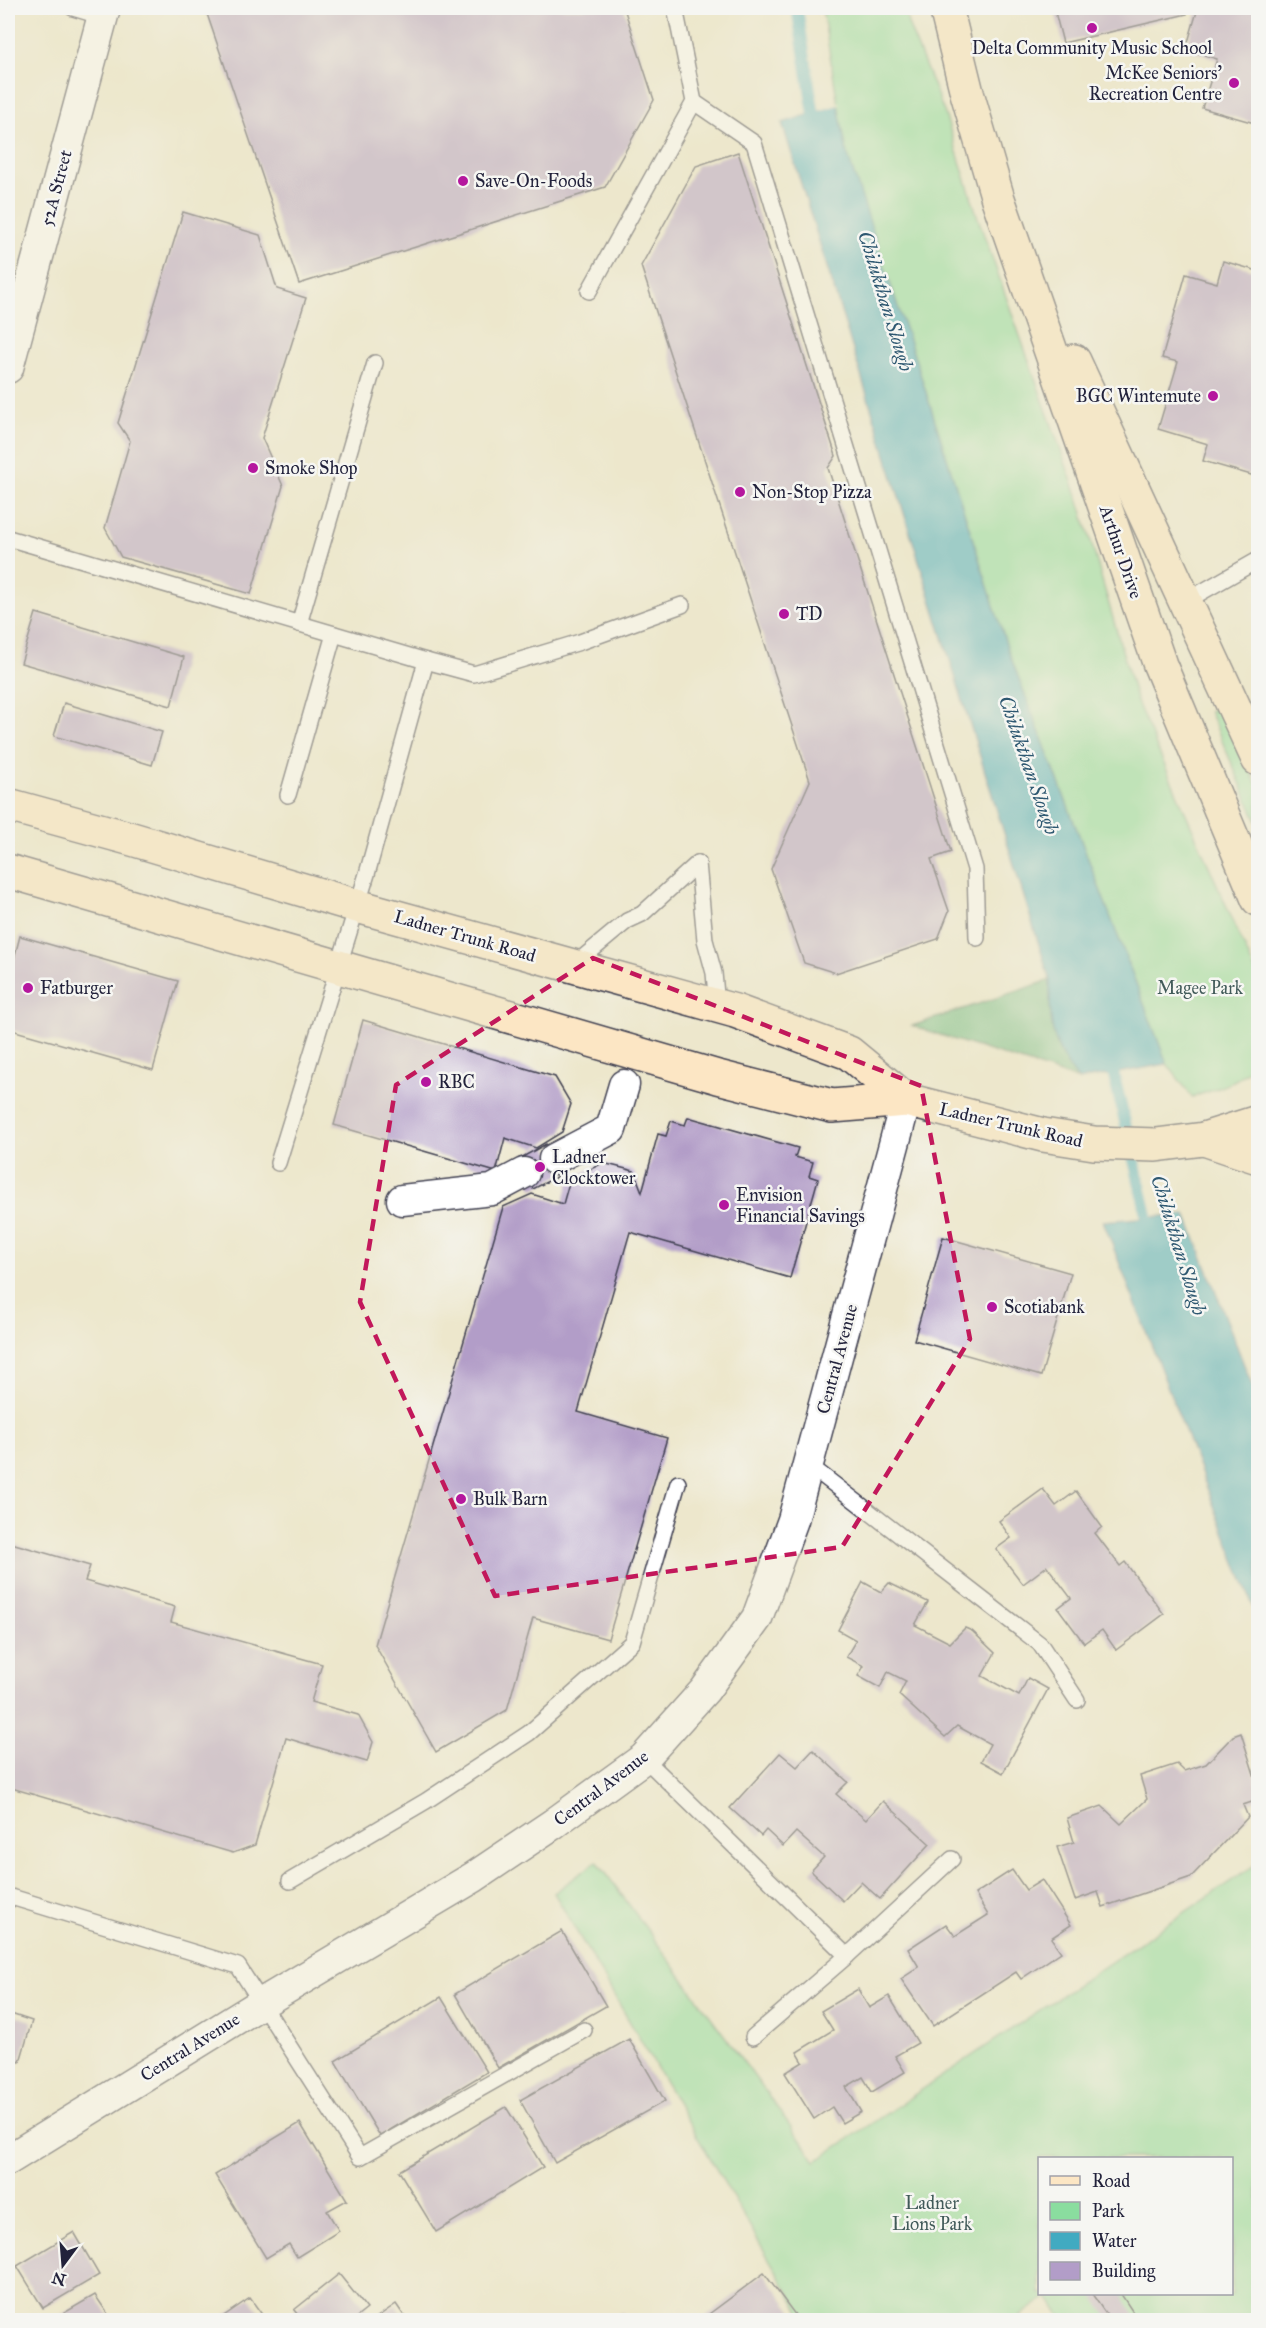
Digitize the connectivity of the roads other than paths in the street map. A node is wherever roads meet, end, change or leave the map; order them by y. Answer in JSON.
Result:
{"nodes":[{"id":1,"x":73,"y":8,"type":"edge"},
{"id":2,"x":675,"y":8,"type":"edge"},
{"id":3,"x":946,"y":8,"type":"edge"},
{"id":4,"x":104,"y":12,"type":"edge"},
{"id":5,"x":694,"y":102,"type":"junction"},
{"id":6,"x":998,"y":199,"type":"junction"},
{"id":7,"x":589,"y":291,"type":"dead end"},
{"id":8,"x":375,"y":363,"type":"dead end"},
{"id":9,"x":8,"y":368,"type":"edge"},
{"id":10,"x":8,"y":538,"type":"edge"},
{"id":11,"x":1258,"y":560,"type":"edge"},
{"id":12,"x":1186,"y":601,"type":"junction"},
{"id":13,"x":682,"y":605,"type":"dead end"},
{"id":14,"x":299,"y":624,"type":"junction"},
{"id":15,"x":334,"y":634,"type":"junction"},
{"id":16,"x":426,"y":661,"type":"junction"},
{"id":17,"x":1258,"y":759,"type":"edge"},
{"id":18,"x":288,"y":795,"type":"dead end"},
{"id":19,"x":8,"y":805,"type":"edge"},
{"id":20,"x":8,"y":871,"type":"edge"},
{"id":21,"x":1258,"y":899,"type":"edge"},
{"id":22,"x":357,"y":906,"type":"junction"},
{"id":23,"x":977,"y":938,"type":"dead end"},
{"id":24,"x":573,"y":966,"type":"junction"},
{"id":25,"x":339,"y":968,"type":"junction"},
{"id":26,"x":717,"y":1006,"type":"junction"},
{"id":27,"x":624,"y":1085,"type":"dead end"},
{"id":28,"x":906,"y":1100,"type":"junction"},
{"id":29,"x":1258,"y":1122,"type":"edge"},
{"id":30,"x":1204,"y":1139,"type":"junction"},
{"id":31,"x":1258,"y":1157,"type":"edge"},
{"id":32,"x":554,"y":1159,"type":"dead end"},
{"id":33,"x":278,"y":1162,"type":"dead end"},
{"id":34,"x":524,"y":1173,"type":"dead end"},
{"id":35,"x":402,"y":1200,"type":"dead end"},
{"id":36,"x":809,"y":1465,"type":"junction"},
{"id":37,"x":678,"y":1484,"type":"dead end"},
{"id":38,"x":1077,"y":1700,"type":"dead end"},
{"id":39,"x":644,"y":1758,"type":"junction"},
{"id":40,"x":952,"y":1859,"type":"dead end"},
{"id":41,"x":290,"y":1881,"type":"dead end"},
{"id":42,"x":8,"y":1896,"type":"edge"},
{"id":43,"x":847,"y":1956,"type":"junction"},
{"id":44,"x":262,"y":2002,"type":"junction"},
{"id":45,"x":584,"y":2030,"type":"dead end"},
{"id":46,"x":753,"y":2037,"type":"dead end"},
{"id":47,"x":8,"y":2160,"type":"edge"}],
"edges":[{"from":1,"to":4,"type":"lane"},
{"from":2,"to":5,"type":"lane"},
{"from":3,"to":6,"type":"main road","name":"Arthur Drive"},
{"from":4,"to":9,"type":"street","name":"52A Street"},
{"from":5,"to":7,"type":"lane"},
{"from":5,"to":23,"type":"lane"},
{"from":6,"to":12,"type":"main road","name":"Arthur Drive"},
{"from":6,"to":21,"type":"main road","name":"Arthur Drive"},
{"from":8,"to":14,"type":"lane"},
{"from":10,"to":14,"type":"lane"},
{"from":11,"to":12,"type":"lane"},
{"from":12,"to":17,"type":"main road","name":"Arthur Drive"},
{"from":13,"to":16,"type":"lane"},
{"from":14,"to":15,"type":"lane"},
{"from":15,"to":16,"type":"lane"},
{"from":15,"to":18,"type":"lane"},
{"from":16,"to":22,"type":"lane"},
{"from":19,"to":22,"type":"main road","name":"Ladner Trunk Road"},
{"from":20,"to":25,"type":"main road","name":"Ladner Trunk Road"},
{"from":22,"to":24,"type":"main road","name":"Ladner Trunk Road"},
{"from":22,"to":25,"type":"lane"},
{"from":24,"to":26,"type":"main road","name":"Ladner Trunk Road"},
{"from":24,"to":26,"type":"lane"},
{"from":25,"to":28,"type":"main road","name":"Ladner Trunk Road"},
{"from":25,"to":33,"type":"lane"},
{"from":26,"to":28,"type":"main road","name":"Ladner Trunk Road"},
{"from":27,"to":32,"type":"street"},
{"from":28,"to":30,"type":"main road","name":"Ladner Trunk Road"},
{"from":28,"to":36,"type":"street","name":"Central Avenue"},
{"from":29,"to":30,"type":"main road","name":"Ladner Trunk Road"},
{"from":30,"to":31,"type":"main road"},
{"from":34,"to":35,"type":"street"},
{"from":36,"to":38,"type":"lane"},
{"from":36,"to":39,"type":"street","name":"Central Avenue"},
{"from":37,"to":41,"type":"lane"},
{"from":39,"to":43,"type":"lane"},
{"from":39,"to":44,"type":"street","name":"Central Avenue"},
{"from":40,"to":43,"type":"lane"},
{"from":42,"to":44,"type":"lane"},
{"from":43,"to":46,"type":"lane"},
{"from":44,"to":45,"type":"lane"},
{"from":44,"to":47,"type":"street","name":"Central Avenue"}]}
